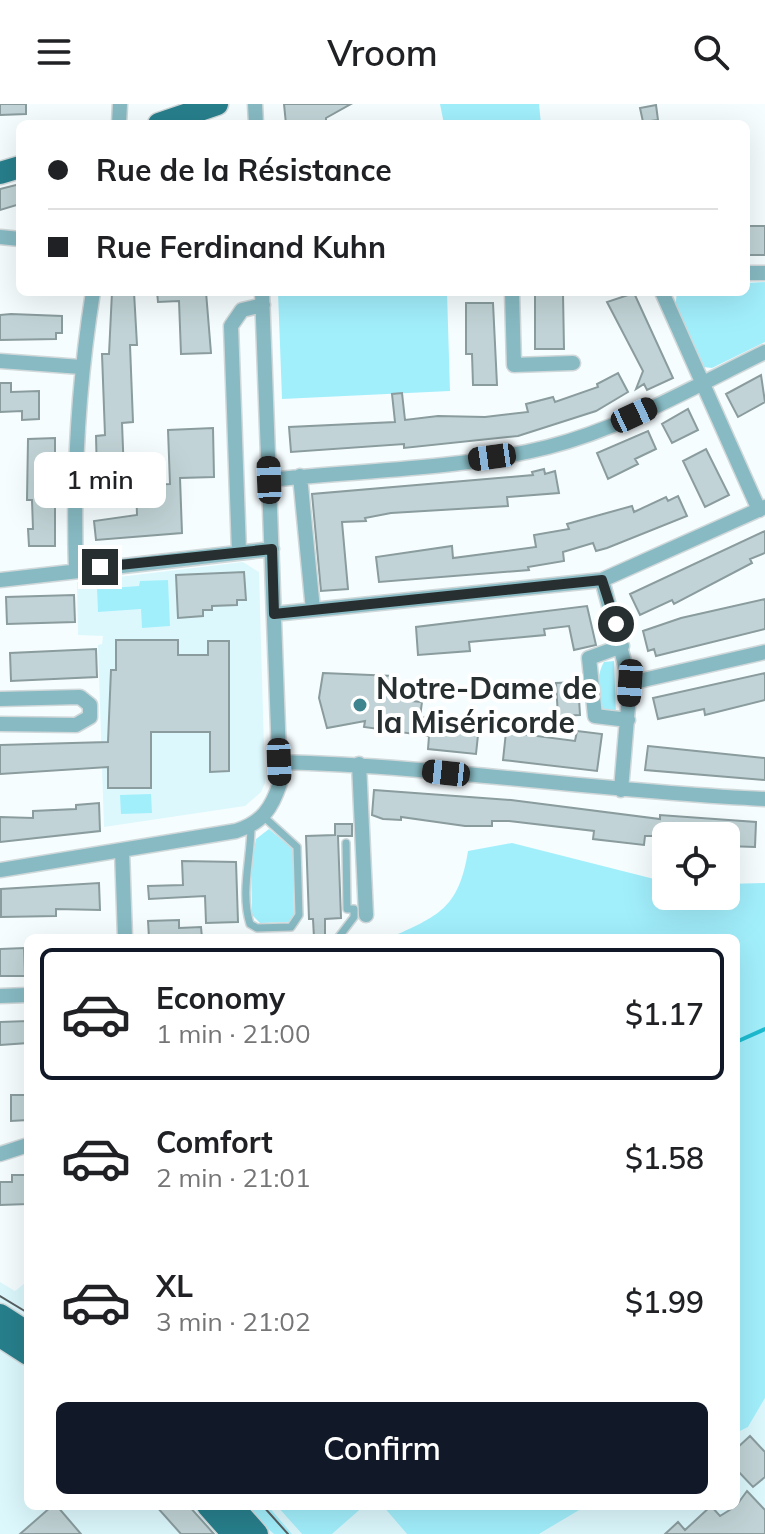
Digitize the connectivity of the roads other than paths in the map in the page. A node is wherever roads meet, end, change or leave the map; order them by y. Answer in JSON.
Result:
{"nodes":[{"id":1,"x":217,"y":104,"type":"edge"},
{"id":2,"x":171,"y":120,"type":"edge"},
{"id":3,"x":92,"y":296,"type":"edge"},
{"id":4,"x":512,"y":296,"type":"edge"},
{"id":5,"x":664,"y":296,"type":"edge"},
{"id":6,"x":262,"y":298,"type":"edge"},
{"id":7,"x":765,"y":352,"type":"edge"},
{"id":8,"x":0,"y":361,"type":"edge"},
{"id":9,"x":573,"y":363,"type":"dead end"},
{"id":10,"x":81,"y":367,"type":"junction"},
{"id":11,"x":702,"y":383,"type":"junction"},
{"id":12,"x":300,"y":476,"type":"junction"},
{"id":13,"x":269,"y":480,"type":"junction"},
{"id":14,"x":762,"y":509,"type":"edge"},
{"id":15,"x":272,"y":549,"type":"junction"},
{"id":16,"x":239,"y":552,"type":"junction"},
{"id":17,"x":76,"y":570,"type":"junction"},
{"id":18,"x":0,"y":580,"type":"edge"},
{"id":19,"x":602,"y":580,"type":"junction"},
{"id":20,"x":313,"y":610,"type":"junction"},
{"id":21,"x":274,"y":614,"type":"junction"},
{"id":22,"x":622,"y":646,"type":"junction"},
{"id":23,"x":765,"y":652,"type":"edge"},
{"id":24,"x":630,"y":683,"type":"junction"},
{"id":25,"x":0,"y":699,"type":"edge"},
{"id":26,"x":628,"y":720,"type":"junction"},
{"id":27,"x":0,"y":724,"type":"edge"},
{"id":28,"x":279,"y":762,"type":"junction"},
{"id":29,"x":359,"y":764,"type":"junction"},
{"id":30,"x":621,"y":790,"type":"junction"},
{"id":31,"x":765,"y":799,"type":"edge"},
{"id":32,"x":264,"y":817,"type":"junction"},
{"id":33,"x":251,"y":826,"type":"junction"},
{"id":34,"x":346,"y":843,"type":"dead end"},
{"id":35,"x":122,"y":850,"type":"junction"},
{"id":36,"x":0,"y":870,"type":"edge"},
{"id":37,"x":360,"y":916,"type":"junction"},
{"id":38,"x":125,"y":934,"type":"edge"},
{"id":39,"x":342,"y":934,"type":"edge"},
{"id":40,"x":24,"y":995,"type":"edge"},
{"id":41,"x":0,"y":996,"type":"edge"},
{"id":42,"x":24,"y":1146,"type":"edge"},
{"id":43,"x":0,"y":1154,"type":"edge"},
{"id":44,"x":0,"y":1315,"type":"edge"},
{"id":45,"x":24,"y":1330,"type":"edge"},
{"id":46,"x":0,"y":1336,"type":"edge"},
{"id":47,"x":24,"y":1351,"type":"edge"},
{"id":48,"x":212,"y":1510,"type":"edge"},
{"id":49,"x":236,"y":1510,"type":"edge"},
{"id":50,"x":233,"y":1534,"type":"edge"},
{"id":51,"x":257,"y":1534,"type":"edge"}],
"edges":[{"from":1,"to":2,"type":"main road"},
{"from":3,"to":10,"type":"street"},
{"from":4,"to":9,"type":"street"},
{"from":5,"to":11,"type":"street"},
{"from":6,"to":13,"type":"street"},
{"from":6,"to":16,"type":"street"},
{"from":7,"to":11,"type":"street"},
{"from":8,"to":10,"type":"street"},
{"from":10,"to":17,"type":"street"},
{"from":11,"to":12,"type":"street"},
{"from":11,"to":14,"type":"street"},
{"from":12,"to":13,"type":"street"},
{"from":12,"to":20,"type":"street"},
{"from":13,"to":15,"type":"street"},
{"from":14,"to":19,"type":"street"},
{"from":15,"to":16,"type":"street"},
{"from":15,"to":21,"type":"street"},
{"from":16,"to":17,"type":"street"},
{"from":17,"to":18,"type":"street"},
{"from":19,"to":20,"type":"street"},
{"from":19,"to":22,"type":"street"},
{"from":20,"to":21,"type":"street"},
{"from":21,"to":28,"type":"street"},
{"from":22,"to":24,"type":"street"},
{"from":22,"to":26,"type":"street"},
{"from":23,"to":24,"type":"street"},
{"from":24,"to":26,"type":"street"},
{"from":25,"to":27,"type":"street"},
{"from":26,"to":30,"type":"street"},
{"from":28,"to":29,"type":"street"},
{"from":28,"to":32,"type":"street"},
{"from":29,"to":30,"type":"street"},
{"from":29,"to":37,"type":"street"},
{"from":30,"to":31,"type":"street"},
{"from":32,"to":33,"type":"street"},
{"from":32,"to":33,"type":"lane"},
{"from":33,"to":35,"type":"street"},
{"from":34,"to":37,"type":"lane"},
{"from":35,"to":36,"type":"street"},
{"from":35,"to":38,"type":"street"},
{"from":37,"to":39,"type":"lane"},
{"from":40,"to":41,"type":"street"},
{"from":42,"to":43,"type":"street"},
{"from":44,"to":45,"type":"main road"},
{"from":46,"to":47,"type":"main road"},
{"from":48,"to":50,"type":"main road"},
{"from":49,"to":51,"type":"main road"}]}
